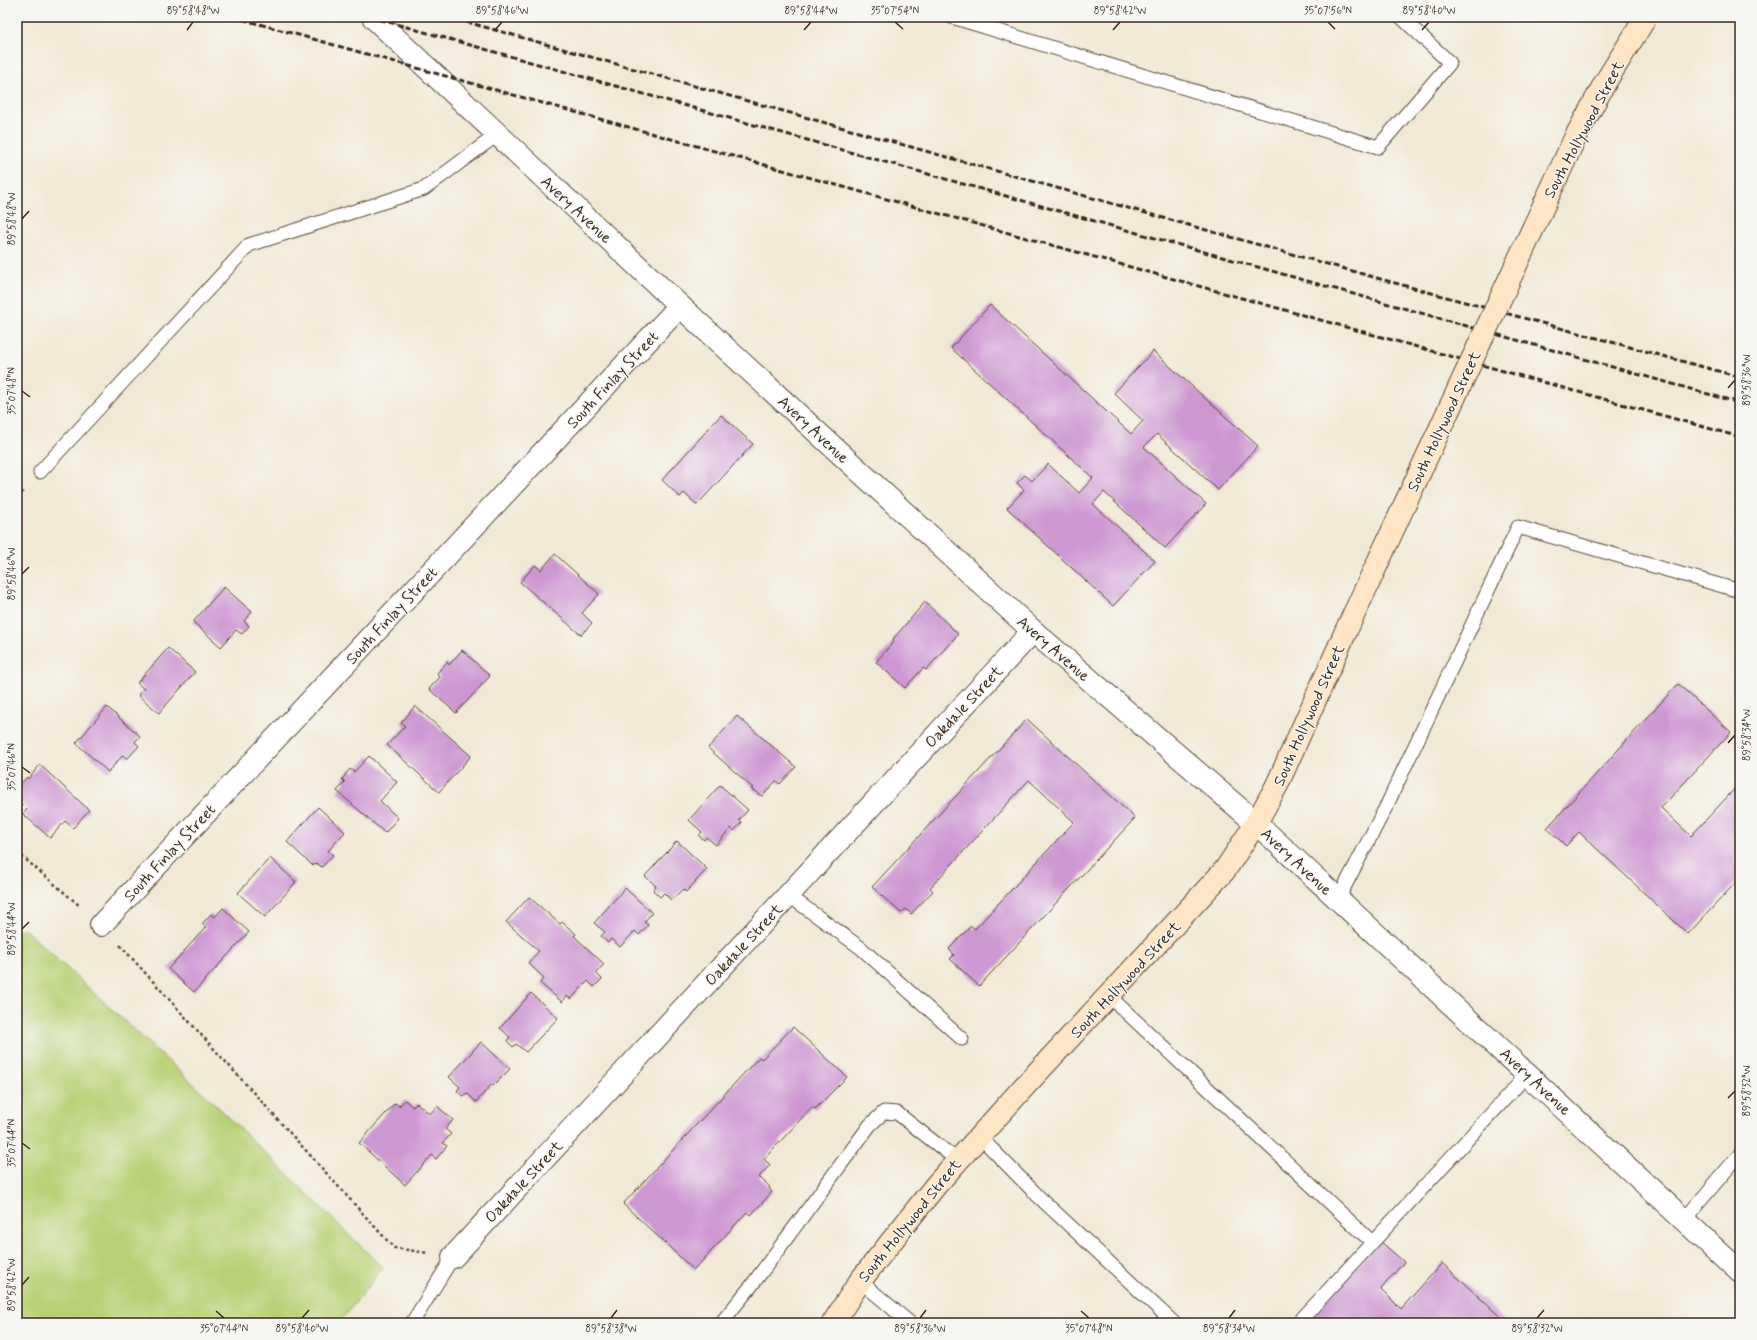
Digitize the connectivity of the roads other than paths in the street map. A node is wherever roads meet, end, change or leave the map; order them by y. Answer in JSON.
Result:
{"nodes":[{"id":1,"x":373,"y":17,"type":"edge"},
{"id":2,"x":952,"y":17,"type":"edge"},
{"id":3,"x":1401,"y":17,"type":"edge"},
{"id":4,"x":1646,"y":17,"type":"edge"},
{"id":5,"x":498,"y":134,"type":"junction"},
{"id":6,"x":680,"y":306,"type":"junction"},
{"id":7,"x":40,"y":472,"type":"dead end"},
{"id":8,"x":1740,"y":591,"type":"edge"},
{"id":9,"x":1033,"y":631,"type":"junction"},
{"id":10,"x":1256,"y":823,"type":"junction"},
{"id":11,"x":788,"y":894,"type":"junction"},
{"id":12,"x":1338,"y":899,"type":"junction"},
{"id":13,"x":101,"y":925,"type":"road end"},
{"id":14,"x":1109,"y":996,"type":"junction"},
{"id":15,"x":962,"y":1039,"type":"dead end"},
{"id":16,"x":1528,"y":1074,"type":"junction"},
{"id":17,"x":979,"y":1136,"type":"junction"},
{"id":18,"x":1740,"y":1154,"type":"edge"},
{"id":19,"x":958,"y":1160,"type":"junction"},
{"id":20,"x":1684,"y":1220,"type":"junction"},
{"id":21,"x":1372,"y":1242,"type":"junction"},
{"id":22,"x":453,"y":1257,"type":"joint"},
{"id":23,"x":1740,"y":1272,"type":"edge"},
{"id":24,"x":860,"y":1281,"type":"junction"},
{"id":25,"x":412,"y":1323,"type":"edge"},
{"id":26,"x":721,"y":1323,"type":"edge"},
{"id":27,"x":833,"y":1323,"type":"edge"},
{"id":28,"x":910,"y":1323,"type":"edge"},
{"id":29,"x":1174,"y":1323,"type":"edge"},
{"id":30,"x":1298,"y":1323,"type":"edge"}],
"edges":[{"from":1,"to":5,"type":"street","name":"Avery Avenue"},
{"from":2,"to":3,"type":"lane"},
{"from":4,"to":10,"type":"main road","name":"South Hollywood Street","bridge":true},
{"from":5,"to":6,"type":"street","name":"Avery Avenue"},
{"from":5,"to":7,"type":"lane"},
{"from":6,"to":9,"type":"street","name":"Avery Avenue"},
{"from":6,"to":13,"type":"street","name":"South Finlay Street"},
{"from":8,"to":12,"type":"lane"},
{"from":9,"to":10,"type":"street","name":"Avery Avenue"},
{"from":9,"to":11,"type":"street","name":"Oakdale Street"},
{"from":10,"to":12,"type":"street","name":"Avery Avenue"},
{"from":10,"to":14,"type":"main road","name":"South Hollywood Street"},
{"from":11,"to":15,"type":"lane"},
{"from":11,"to":22,"type":"street","name":"Oakdale Street"},
{"from":12,"to":16,"type":"street","name":"Avery Avenue"},
{"from":14,"to":17,"type":"main road","name":"South Hollywood Street"},
{"from":14,"to":21,"type":"lane"},
{"from":16,"to":20,"type":"street","name":"Avery Avenue"},
{"from":16,"to":21,"type":"lane"},
{"from":17,"to":19,"type":"main road","name":"South Hollywood Street"},
{"from":17,"to":29,"type":"lane"},
{"from":18,"to":20,"type":"lane"},
{"from":19,"to":24,"type":"main road","name":"South Hollywood Street"},
{"from":19,"to":26,"type":"lane"},
{"from":20,"to":23,"type":"street","name":"Avery Avenue"},
{"from":21,"to":30,"type":"lane"},
{"from":22,"to":25,"type":"lane"},
{"from":24,"to":27,"type":"main road","name":"South Hollywood Street"},
{"from":24,"to":28,"type":"lane"}]}
